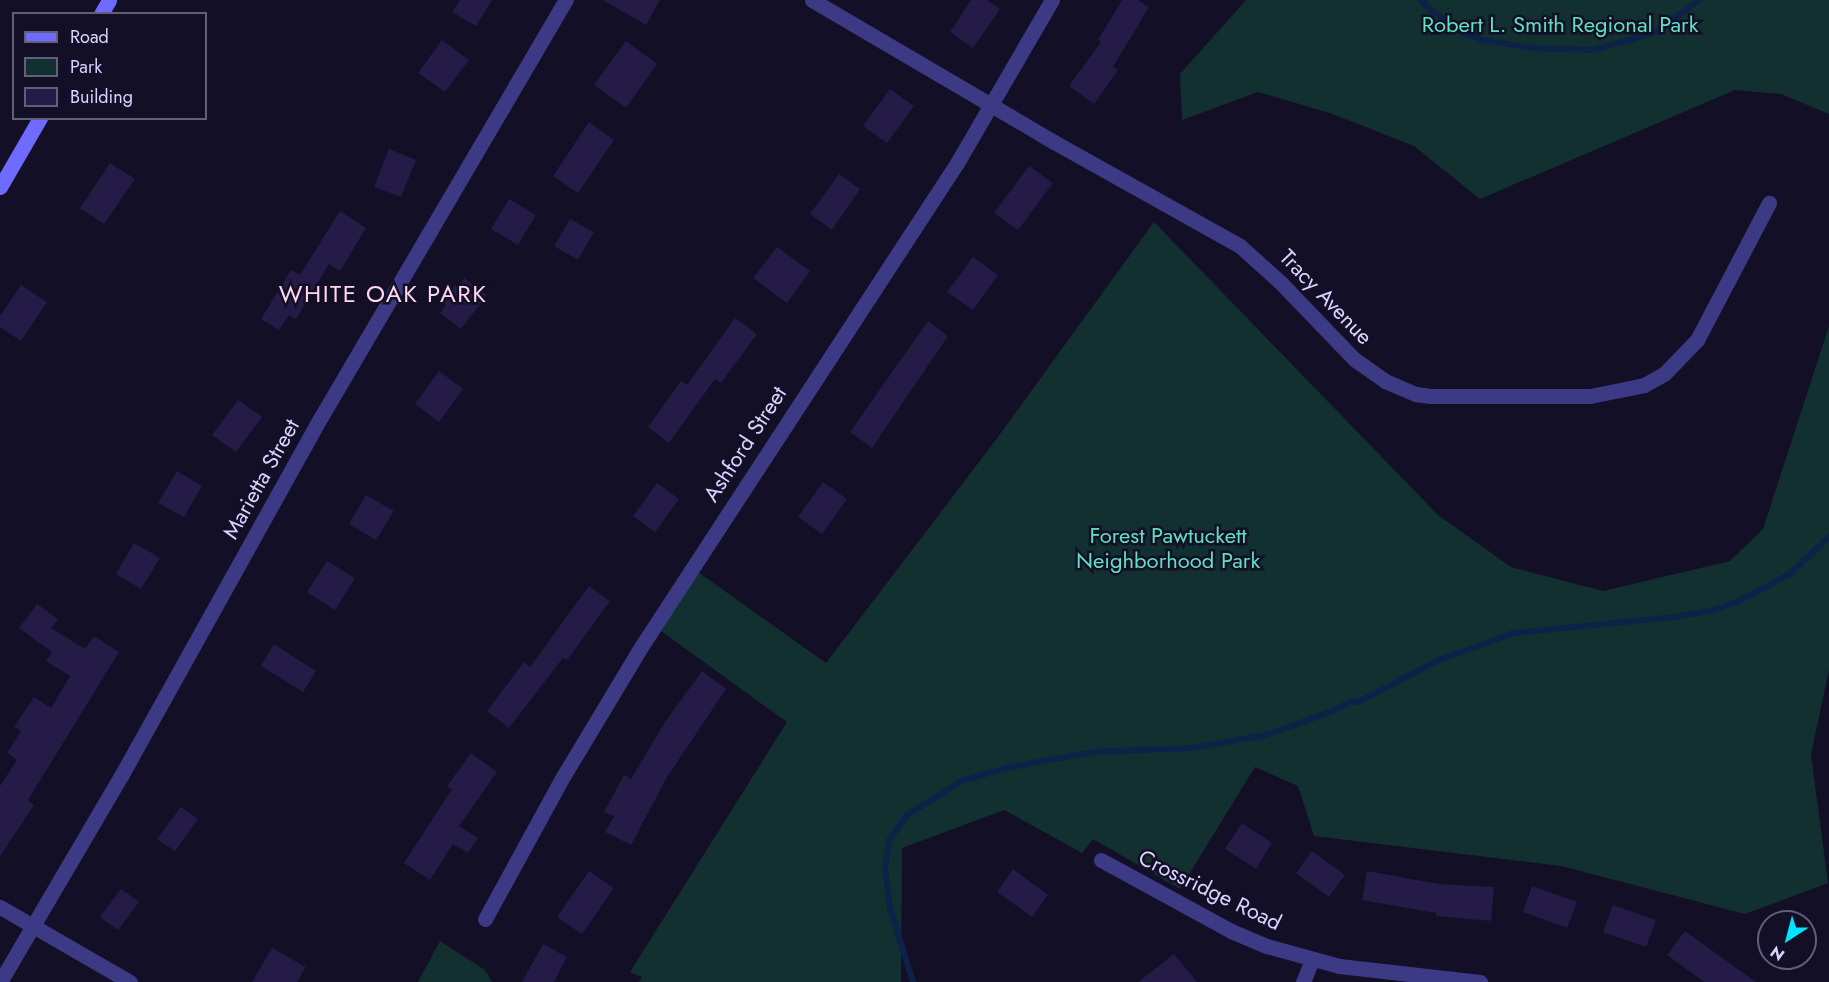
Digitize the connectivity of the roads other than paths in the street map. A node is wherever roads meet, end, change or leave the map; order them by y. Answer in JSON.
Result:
{"nodes":[{"id":1,"x":566,"y":0,"type":"edge"},
{"id":2,"x":812,"y":0,"type":"edge"},
{"id":3,"x":1052,"y":0,"type":"edge"},
{"id":4,"x":993,"y":104,"type":"junction"},
{"id":5,"x":39,"y":120,"type":"edge"},
{"id":6,"x":0,"y":187,"type":"edge"},
{"id":7,"x":1769,"y":203,"type":"dead end"},
{"id":8,"x":1101,"y":860,"type":"dead end"},
{"id":9,"x":0,"y":908,"type":"edge"},
{"id":10,"x":485,"y":919,"type":"dead end"},
{"id":11,"x":32,"y":926,"type":"junction"},
{"id":12,"x":1311,"y":960,"type":"junction"},
{"id":13,"x":0,"y":982,"type":"edge"},
{"id":14,"x":130,"y":982,"type":"edge"},
{"id":15,"x":1303,"y":982,"type":"edge"},
{"id":16,"x":1480,"y":982,"type":"edge"}],
"edges":[{"from":1,"to":11,"type":"street","name":"Marietta Street"},
{"from":2,"to":4,"type":"street","name":"Tracy Avenue"},
{"from":3,"to":4,"type":"street","name":"Ashford Street"},
{"from":4,"to":7,"type":"street","name":"Tracy Avenue"},
{"from":4,"to":10,"type":"street","name":"Ashford Street"},
{"from":5,"to":6,"type":"main road"},
{"from":8,"to":12,"type":"street","name":"Crossridge Road"},
{"from":9,"to":11,"type":"street"},
{"from":11,"to":13,"type":"street","name":"Marietta Street"},
{"from":11,"to":14,"type":"street"},
{"from":12,"to":15,"type":"street"},
{"from":12,"to":16,"type":"street","name":"Crossridge Road"}]}
